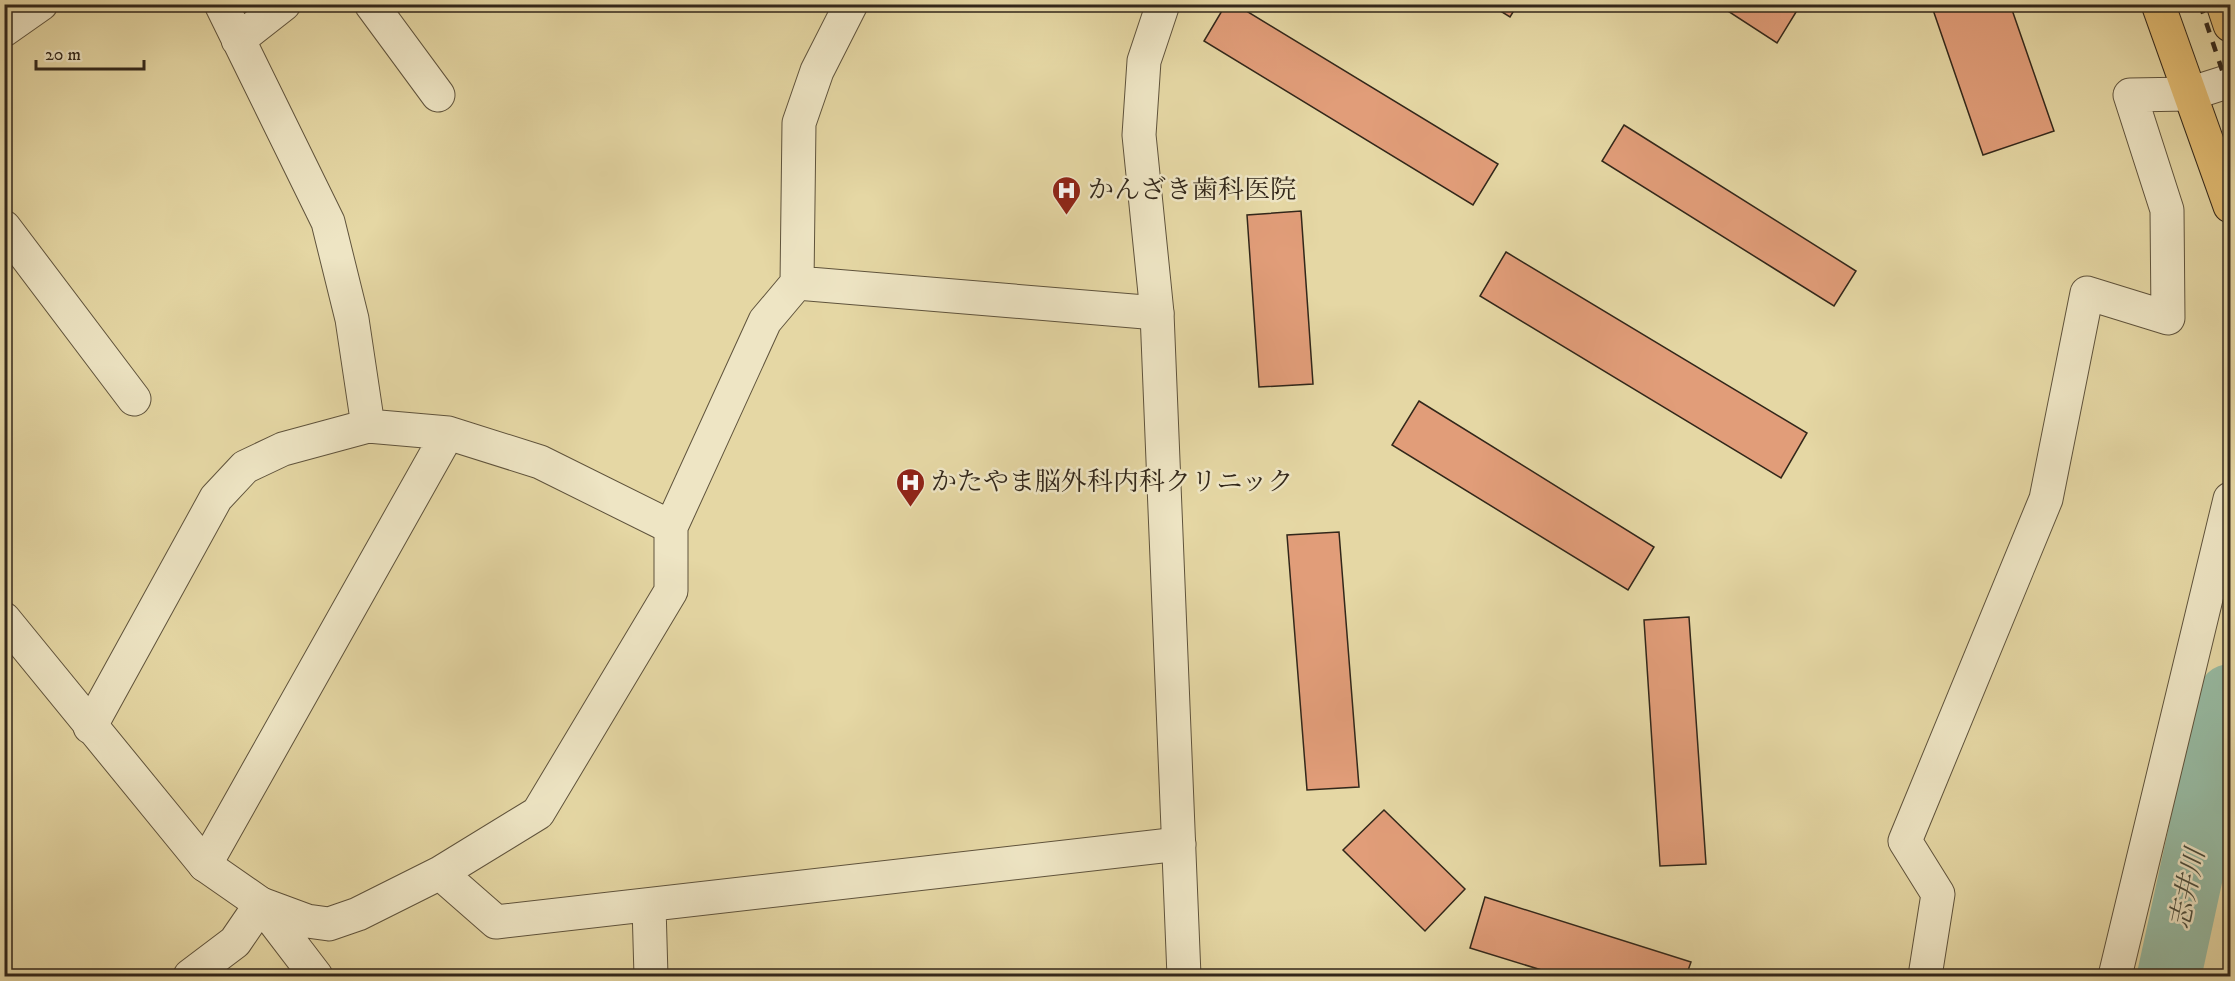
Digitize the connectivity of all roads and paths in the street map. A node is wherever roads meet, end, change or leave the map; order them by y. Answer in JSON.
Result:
{"nodes":[{"id":1,"x":41,"y":4,"type":"edge"},
{"id":2,"x":221,"y":4,"type":"edge"},
{"id":3,"x":284,"y":4,"type":"edge"},
{"id":4,"x":371,"y":4,"type":"edge"},
{"id":5,"x":851,"y":4,"type":"edge"},
{"id":6,"x":1163,"y":4,"type":"edge"},
{"id":7,"x":2158,"y":4,"type":"edge"},
{"id":8,"x":2223,"y":4,"type":"edge"},
{"id":9,"x":2230,"y":25,"type":"edge"},
{"id":10,"x":4,"y":30,"type":"edge"},
{"id":11,"x":238,"y":40,"type":"junction"},
{"id":12,"x":2230,"y":81,"type":"edge"},
{"id":13,"x":2189,"y":94,"type":"junction"},
{"id":14,"x":438,"y":95,"type":"dead end"},
{"id":15,"x":2230,"y":206,"type":"edge"},
{"id":16,"x":4,"y":227,"type":"edge"},
{"id":17,"x":797,"y":283,"type":"junction"},
{"id":18,"x":1157,"y":313,"type":"junction"},
{"id":19,"x":134,"y":399,"type":"dead end"},
{"id":20,"x":368,"y":426,"type":"junction"},
{"id":21,"x":448,"y":433,"type":"junction"},
{"id":22,"x":2230,"y":499,"type":"edge"},
{"id":23,"x":670,"y":526,"type":"junction"},
{"id":24,"x":4,"y":619,"type":"edge"},
{"id":25,"x":90,"y":727,"type":"junction"},
{"id":26,"x":1179,"y":844,"type":"junction"},
{"id":27,"x":205,"y":866,"type":"junction"},
{"id":28,"x":440,"y":873,"type":"junction"},
{"id":29,"x":261,"y":904,"type":"junction"},
{"id":30,"x":649,"y":906,"type":"junction"},
{"id":31,"x":190,"y":976,"type":"edge"},
{"id":32,"x":316,"y":976,"type":"edge"},
{"id":33,"x":651,"y":976,"type":"edge"},
{"id":34,"x":1184,"y":976,"type":"edge"},
{"id":35,"x":1925,"y":976,"type":"edge"},
{"id":36,"x":2115,"y":976,"type":"edge"}],
"edges":[{"from":1,"to":10,"type":"street"},
{"from":2,"to":11,"type":"street"},
{"from":3,"to":11,"type":"street"},
{"from":4,"to":14,"type":"street"},
{"from":5,"to":17,"type":"street"},
{"from":6,"to":18,"type":"street"},
{"from":7,"to":13,"type":"main road"},
{"from":8,"to":9,"type":"main road"},
{"from":11,"to":20,"type":"street"},
{"from":12,"to":13,"type":"street"},
{"from":13,"to":15,"type":"main road"},
{"from":13,"to":35,"type":"street"},
{"from":16,"to":19,"type":"street"},
{"from":17,"to":18,"type":"street"},
{"from":17,"to":23,"type":"street"},
{"from":18,"to":26,"type":"street"},
{"from":20,"to":21,"type":"street"},
{"from":20,"to":25,"type":"street"},
{"from":21,"to":23,"type":"street"},
{"from":21,"to":27,"type":"street"},
{"from":22,"to":36,"type":"street"},
{"from":23,"to":28,"type":"street"},
{"from":24,"to":25,"type":"street"},
{"from":25,"to":27,"type":"street"},
{"from":26,"to":30,"type":"street"},
{"from":26,"to":34,"type":"street"},
{"from":27,"to":29,"type":"street"},
{"from":28,"to":29,"type":"street"},
{"from":28,"to":30,"type":"street"},
{"from":29,"to":31,"type":"street"},
{"from":29,"to":32,"type":"street"},
{"from":30,"to":33,"type":"street"}]}
